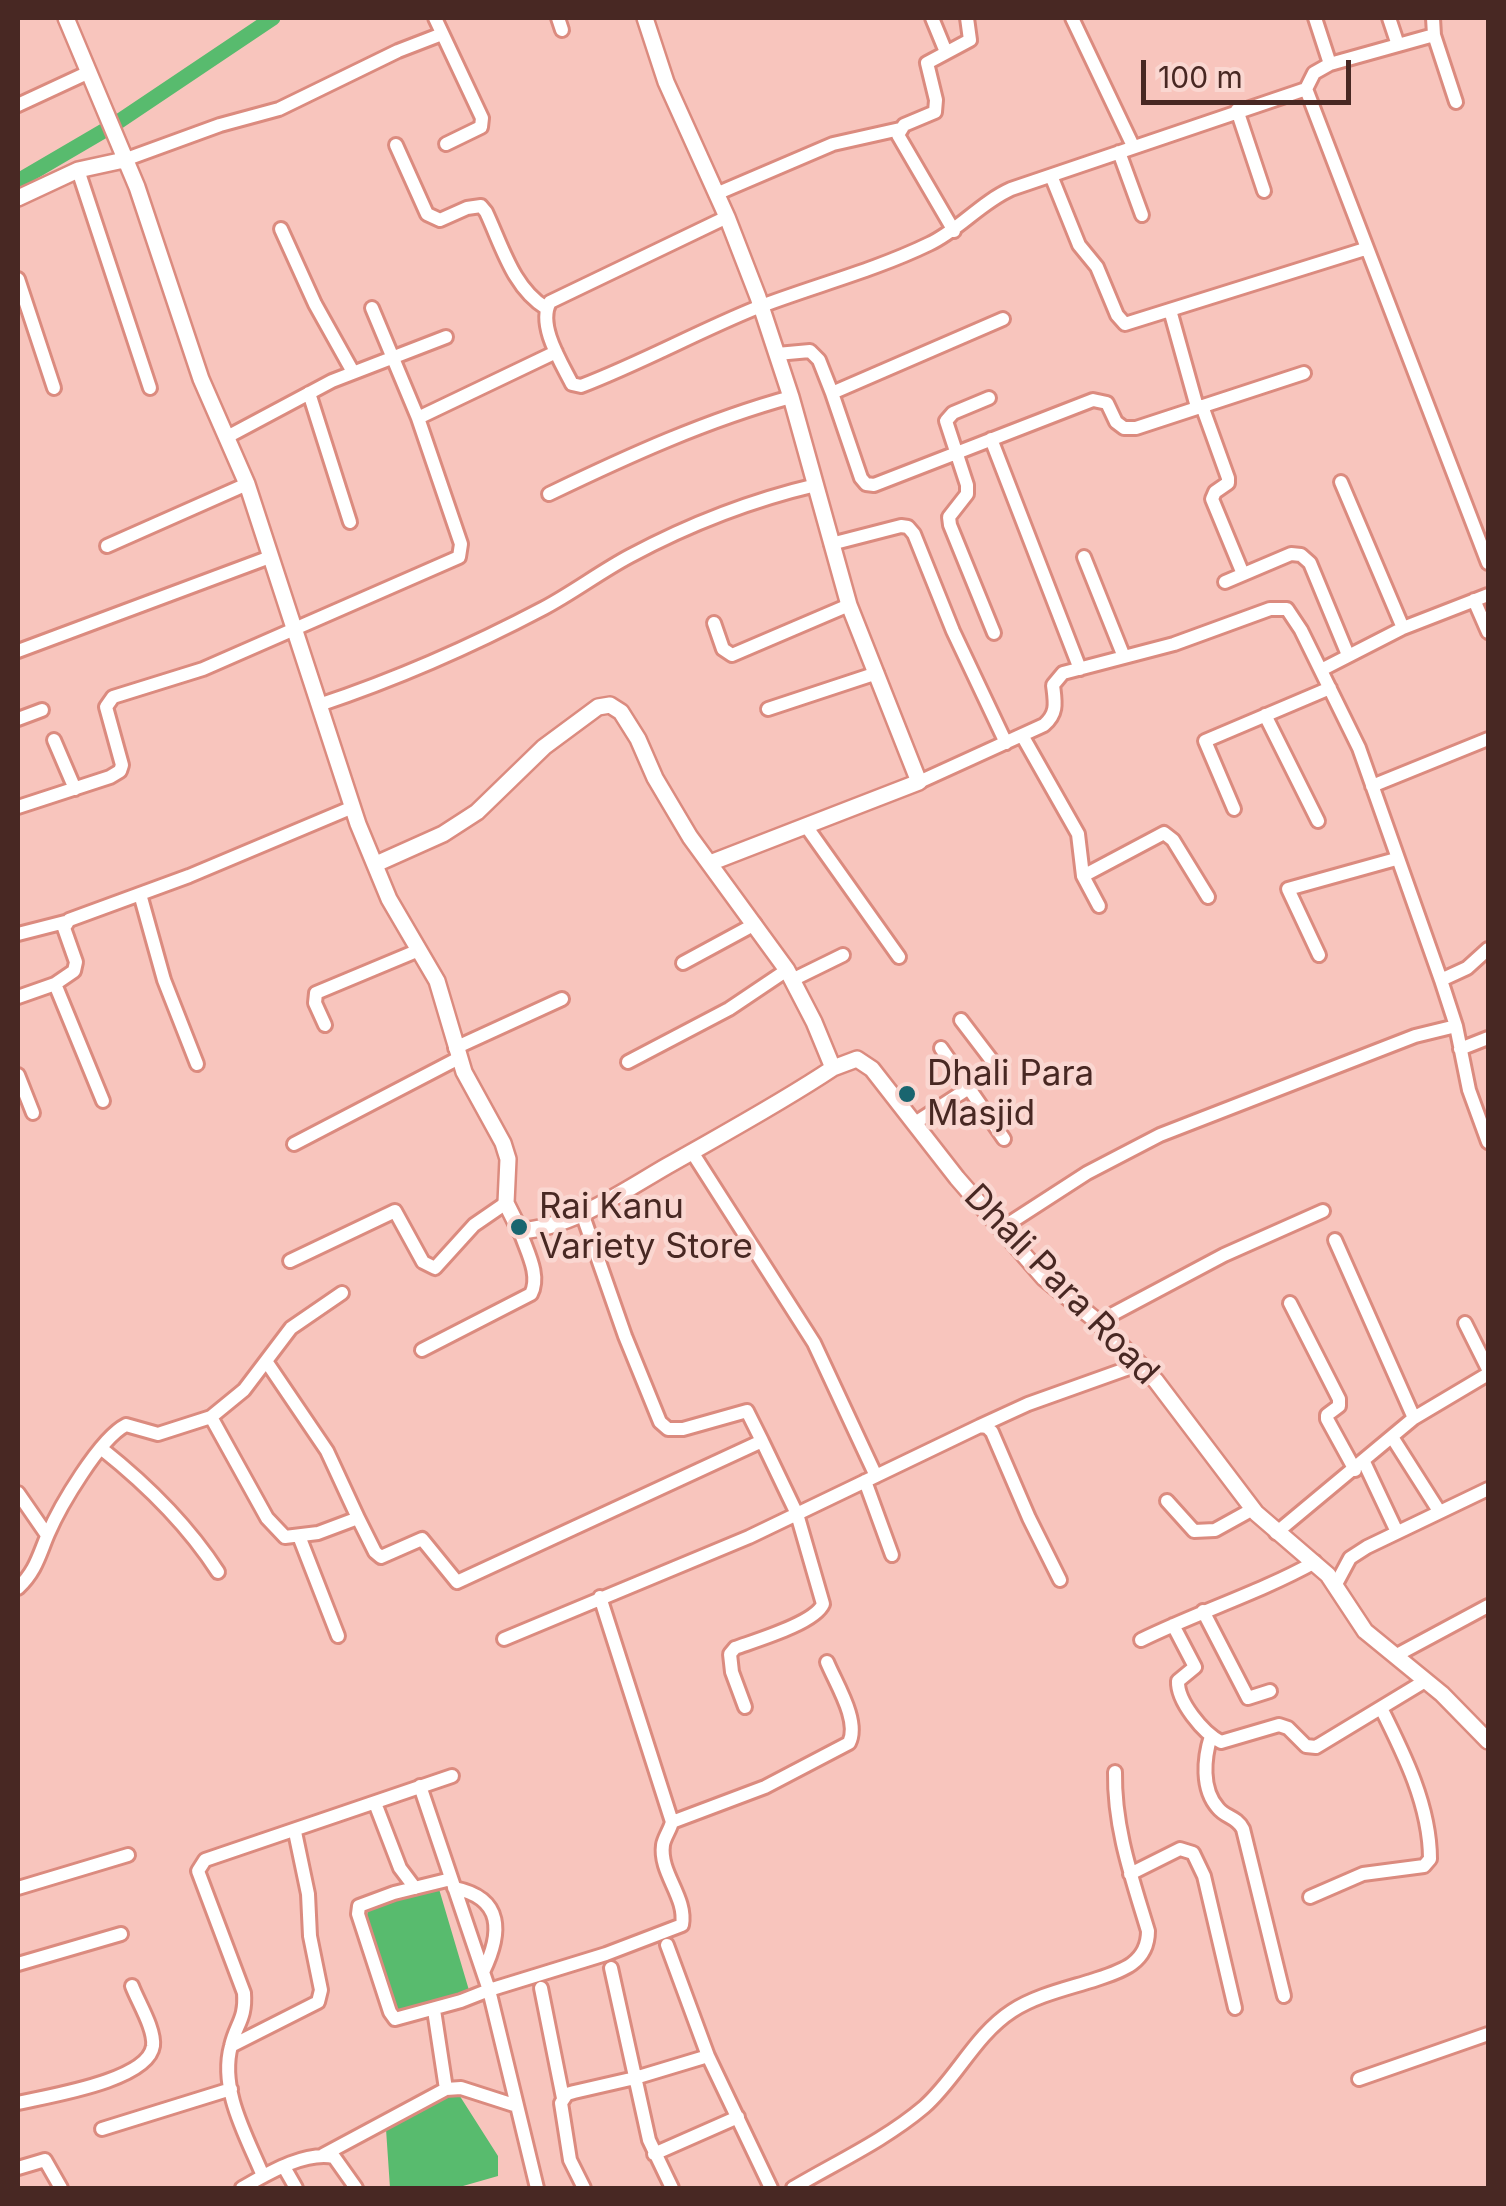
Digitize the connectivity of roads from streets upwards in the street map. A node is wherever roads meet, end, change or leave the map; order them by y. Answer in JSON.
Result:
{"nodes":[{"id":1,"x":66,"y":18,"type":"edge"},
{"id":2,"x":435,"y":18,"type":"edge"},
{"id":3,"x":645,"y":18,"type":"edge"},
{"id":4,"x":932,"y":18,"type":"edge"},
{"id":5,"x":966,"y":18,"type":"edge"},
{"id":6,"x":1072,"y":18,"type":"edge"},
{"id":7,"x":1315,"y":18,"type":"edge"},
{"id":8,"x":1389,"y":18,"type":"edge"},
{"id":9,"x":1433,"y":18,"type":"edge"},
{"id":10,"x":442,"y":34,"type":"junction"},
{"id":11,"x":1434,"y":35,"type":"junction"},
{"id":12,"x":1398,"y":45,"type":"junction"},
{"id":13,"x":946,"y":52,"type":"junction"},
{"id":14,"x":1330,"y":64,"type":"junction"},
{"id":15,"x":87,"y":73,"type":"junction"},
{"id":16,"x":1306,"y":89,"type":"junction"},
{"id":17,"x":1456,"y":102,"type":"dead end"},
{"id":18,"x":18,"y":105,"type":"edge"},
{"id":19,"x":1237,"y":110,"type":"junction"},
{"id":20,"x":900,"y":129,"type":"junction"},
{"id":21,"x":396,"y":144,"type":"dead end"},
{"id":22,"x":446,"y":144,"type":"dead end"},
{"id":23,"x":1126,"y":149,"type":"junction"},
{"id":24,"x":124,"y":160,"type":"junction"},
{"id":25,"x":78,"y":170,"type":"junction"},
{"id":26,"x":1052,"y":178,"type":"junction"},
{"id":27,"x":1264,"y":192,"type":"dead end"},
{"id":28,"x":716,"y":194,"type":"junction"},
{"id":29,"x":18,"y":198,"type":"edge"},
{"id":30,"x":1142,"y":215,"type":"dead end"},
{"id":31,"x":727,"y":217,"type":"junction"},
{"id":32,"x":281,"y":228,"type":"dead end"},
{"id":33,"x":954,"y":231,"type":"junction"},
{"id":34,"x":1365,"y":249,"type":"junction"},
{"id":35,"x":18,"y":278,"type":"edge"},
{"id":36,"x":761,"y":306,"type":"junction"},
{"id":37,"x":372,"y":308,"type":"dead end"},
{"id":38,"x":546,"y":308,"type":"junction"},
{"id":39,"x":1170,"y":310,"type":"junction"},
{"id":40,"x":1003,"y":319,"type":"dead end"},
{"id":41,"x":446,"y":337,"type":"dead end"},
{"id":42,"x":556,"y":352,"type":"junction"},
{"id":43,"x":778,"y":354,"type":"junction"},
{"id":44,"x":393,"y":356,"type":"junction"},
{"id":45,"x":353,"y":372,"type":"junction"},
{"id":46,"x":1304,"y":373,"type":"dead end"},
{"id":47,"x":54,"y":388,"type":"dead end"},
{"id":48,"x":150,"y":388,"type":"dead end"},
{"id":49,"x":309,"y":393,"type":"junction"},
{"id":50,"x":832,"y":393,"type":"junction"},
{"id":51,"x":791,"y":397,"type":"junction"},
{"id":52,"x":989,"y":398,"type":"dead end"},
{"id":53,"x":1200,"y":406,"type":"junction"},
{"id":54,"x":418,"y":418,"type":"junction"},
{"id":55,"x":227,"y":437,"type":"junction"},
{"id":56,"x":990,"y":439,"type":"junction"},
{"id":57,"x":956,"y":452,"type":"junction"},
{"id":58,"x":1341,"y":482,"type":"dead end"},
{"id":59,"x":246,"y":484,"type":"junction"},
{"id":60,"x":816,"y":485,"type":"junction"},
{"id":61,"x":549,"y":494,"type":"dead end"},
{"id":62,"x":350,"y":522,"type":"dead end"},
{"id":63,"x":1483,"y":531,"type":"edge"},
{"id":64,"x":831,"y":544,"type":"junction"},
{"id":65,"x":107,"y":546,"type":"dead end"},
{"id":66,"x":1084,"y":557,"type":"dead end"},
{"id":67,"x":270,"y":558,"type":"junction"},
{"id":68,"x":1488,"y":563,"type":"edge"},
{"id":69,"x":1243,"y":574,"type":"junction"},
{"id":70,"x":1225,"y":582,"type":"dead end"},
{"id":71,"x":1488,"y":595,"type":"edge"},
{"id":72,"x":1474,"y":600,"type":"junction"},
{"id":73,"x":848,"y":605,"type":"junction"},
{"id":74,"x":714,"y":624,"type":"dead end"},
{"id":75,"x":292,"y":628,"type":"junction"},
{"id":76,"x":1403,"y":628,"type":"junction"},
{"id":77,"x":1488,"y":632,"type":"edge"},
{"id":78,"x":994,"y":633,"type":"dead end"},
{"id":79,"x":18,"y":650,"type":"edge"},
{"id":80,"x":1348,"y":655,"type":"junction"},
{"id":81,"x":1124,"y":657,"type":"junction"},
{"id":82,"x":1080,"y":669,"type":"junction"},
{"id":83,"x":1320,"y":670,"type":"junction"},
{"id":84,"x":877,"y":673,"type":"junction"},
{"id":85,"x":1330,"y":688,"type":"junction"},
{"id":86,"x":319,"y":705,"type":"junction"},
{"id":87,"x":768,"y":709,"type":"dead end"},
{"id":88,"x":42,"y":710,"type":"dead end"},
{"id":89,"x":1265,"y":715,"type":"junction"},
{"id":90,"x":18,"y":720,"type":"edge"},
{"id":91,"x":1023,"y":737,"type":"junction"},
{"id":92,"x":1488,"y":739,"type":"edge"},
{"id":93,"x":54,"y":740,"type":"dead end"},
{"id":94,"x":1006,"y":743,"type":"junction"},
{"id":95,"x":919,"y":782,"type":"junction"},
{"id":96,"x":1372,"y":786,"type":"junction"},
{"id":97,"x":76,"y":789,"type":"junction"},
{"id":98,"x":352,"y":807,"type":"junction"},
{"id":99,"x":18,"y":808,"type":"edge"},
{"id":100,"x":1234,"y":809,"type":"dead end"},
{"id":101,"x":1318,"y":820,"type":"dead end"},
{"id":102,"x":806,"y":826,"type":"junction"},
{"id":103,"x":1396,"y":859,"type":"junction"},
{"id":104,"x":376,"y":864,"type":"junction"},
{"id":105,"x":710,"y":864,"type":"junction"},
{"id":106,"x":1084,"y":876,"type":"junction"},
{"id":107,"x":140,"y":894,"type":"junction"},
{"id":108,"x":1208,"y":897,"type":"dead end"},
{"id":109,"x":1098,"y":906,"type":"dead end"},
{"id":110,"x":65,"y":922,"type":"junction"},
{"id":111,"x":755,"y":924,"type":"junction"},
{"id":112,"x":18,"y":934,"type":"edge"},
{"id":113,"x":1488,"y":948,"type":"edge"},
{"id":114,"x":419,"y":950,"type":"junction"},
{"id":115,"x":842,"y":955,"type":"dead end"},
{"id":116,"x":1319,"y":955,"type":"dead end"},
{"id":117,"x":899,"y":957,"type":"dead end"},
{"id":118,"x":683,"y":963,"type":"dead end"},
{"id":119,"x":790,"y":975,"type":"junction"},
{"id":120,"x":1442,"y":980,"type":"junction"},
{"id":121,"x":55,"y":984,"type":"junction"},
{"id":122,"x":18,"y":997,"type":"edge"},
{"id":123,"x":562,"y":998,"type":"dead end"},
{"id":124,"x":961,"y":1020,"type":"dead end"},
{"id":125,"x":324,"y":1025,"type":"dead end"},
{"id":126,"x":1456,"y":1026,"type":"junction"},
{"id":127,"x":1488,"y":1038,"type":"edge"},
{"id":128,"x":941,"y":1048,"type":"dead end"},
{"id":129,"x":1460,"y":1050,"type":"junction"},
{"id":130,"x":457,"y":1053,"type":"junction"},
{"id":131,"x":628,"y":1062,"type":"dead end"},
{"id":132,"x":197,"y":1064,"type":"dead end"},
{"id":133,"x":833,"y":1068,"type":"junction"},
{"id":134,"x":18,"y":1076,"type":"edge"},
{"id":135,"x":970,"y":1089,"type":"junction"},
{"id":136,"x":103,"y":1100,"type":"dead end"},
{"id":137,"x":33,"y":1113,"type":"dead end"},
{"id":138,"x":916,"y":1122,"type":"junction"},
{"id":139,"x":1004,"y":1139,"type":"dead end"},
{"id":140,"x":1488,"y":1142,"type":"edge"},
{"id":141,"x":294,"y":1144,"type":"dead end"},
{"id":142,"x":692,"y":1152,"type":"junction"},
{"id":143,"x":506,"y":1202,"type":"junction"},
{"id":144,"x":1324,"y":1211,"type":"dead end"},
{"id":145,"x":582,"y":1213,"type":"junction"},
{"id":146,"x":1002,"y":1228,"type":"junction"},
{"id":147,"x":520,"y":1231,"type":"junction"},
{"id":148,"x":1335,"y":1240,"type":"dead end"},
{"id":149,"x":290,"y":1261,"type":"dead end"},
{"id":150,"x":342,"y":1293,"type":"dead end"},
{"id":151,"x":1290,"y":1302,"type":"dead end"},
{"id":152,"x":1098,"y":1322,"type":"junction"},
{"id":153,"x":1465,"y":1323,"type":"dead end"},
{"id":154,"x":422,"y":1350,"type":"dead end"},
{"id":155,"x":266,"y":1361,"type":"junction"},
{"id":156,"x":1140,"y":1364,"type":"junction"},
{"id":157,"x":1488,"y":1371,"type":"edge"},
{"id":158,"x":211,"y":1417,"type":"junction"},
{"id":159,"x":1414,"y":1418,"type":"junction"},
{"id":160,"x":980,"y":1426,"type":"junction"},
{"id":161,"x":1392,"y":1437,"type":"junction"},
{"id":162,"x":762,"y":1440,"type":"junction"},
{"id":163,"x":102,"y":1449,"type":"junction"},
{"id":164,"x":1360,"y":1466,"type":"junction"},
{"id":165,"x":871,"y":1478,"type":"junction"},
{"id":166,"x":1488,"y":1489,"type":"edge"},
{"id":167,"x":18,"y":1493,"type":"edge"},
{"id":168,"x":1167,"y":1500,"type":"dead end"},
{"id":169,"x":1253,"y":1509,"type":"junction"},
{"id":170,"x":1439,"y":1511,"type":"junction"},
{"id":171,"x":797,"y":1514,"type":"junction"},
{"id":172,"x":358,"y":1518,"type":"junction"},
{"id":173,"x":1398,"y":1532,"type":"junction"},
{"id":174,"x":1276,"y":1533,"type":"junction"},
{"id":175,"x":47,"y":1535,"type":"junction"},
{"id":176,"x":299,"y":1536,"type":"junction"},
{"id":177,"x":892,"y":1555,"type":"dead end"},
{"id":178,"x":1315,"y":1562,"type":"junction"},
{"id":179,"x":218,"y":1572,"type":"dead end"},
{"id":180,"x":1060,"y":1580,"type":"dead end"},
{"id":181,"x":1335,"y":1586,"type":"junction"},
{"id":182,"x":18,"y":1588,"type":"edge"},
{"id":183,"x":600,"y":1597,"type":"junction"},
{"id":184,"x":1488,"y":1606,"type":"edge"},
{"id":185,"x":1204,"y":1611,"type":"junction"},
{"id":186,"x":1173,"y":1625,"type":"junction"},
{"id":187,"x":338,"y":1636,"type":"dead end"},
{"id":188,"x":504,"y":1639,"type":"dead end"},
{"id":189,"x":1141,"y":1640,"type":"dead end"},
{"id":190,"x":1394,"y":1656,"type":"junction"},
{"id":191,"x":827,"y":1662,"type":"dead end"},
{"id":192,"x":1426,"y":1681,"type":"junction"},
{"id":193,"x":1270,"y":1692,"type":"dead end"},
{"id":194,"x":745,"y":1707,"type":"dead end"},
{"id":195,"x":1381,"y":1708,"type":"junction"},
{"id":196,"x":1210,"y":1736,"type":"junction"},
{"id":197,"x":1488,"y":1741,"type":"edge"},
{"id":198,"x":1115,"y":1772,"type":"dead end"},
{"id":199,"x":452,"y":1776,"type":"dead end"},
{"id":200,"x":420,"y":1786,"type":"junction"},
{"id":201,"x":374,"y":1803,"type":"junction"},
{"id":202,"x":672,"y":1822,"type":"junction"},
{"id":203,"x":295,"y":1832,"type":"junction"},
{"id":204,"x":128,"y":1856,"type":"dead end"},
{"id":205,"x":1130,"y":1874,"type":"junction"},
{"id":206,"x":452,"y":1883,"type":"junction"},
{"id":207,"x":18,"y":1888,"type":"edge"},
{"id":208,"x":415,"y":1888,"type":"junction"},
{"id":209,"x":1310,"y":1897,"type":"dead end"},
{"id":210,"x":121,"y":1934,"type":"dead end"},
{"id":211,"x":667,"y":1945,"type":"dead end"},
{"id":212,"x":18,"y":1964,"type":"edge"},
{"id":213,"x":611,"y":1968,"type":"dead end"},
{"id":214,"x":483,"y":1972,"type":"junction"},
{"id":215,"x":132,"y":1986,"type":"dead end"},
{"id":216,"x":541,"y":1988,"type":"dead end"},
{"id":217,"x":489,"y":1990,"type":"junction"},
{"id":218,"x":1284,"y":1996,"type":"dead end"},
{"id":219,"x":1235,"y":2008,"type":"dead end"},
{"id":220,"x":434,"y":2010,"type":"junction"},
{"id":221,"x":1488,"y":2034,"type":"edge"},
{"id":222,"x":230,"y":2046,"type":"junction"},
{"id":223,"x":708,"y":2056,"type":"junction"},
{"id":224,"x":635,"y":2078,"type":"junction"},
{"id":225,"x":1359,"y":2079,"type":"dead end"},
{"id":226,"x":446,"y":2089,"type":"junction"},
{"id":227,"x":231,"y":2090,"type":"junction"},
{"id":228,"x":563,"y":2098,"type":"junction"},
{"id":229,"x":18,"y":2103,"type":"edge"},
{"id":230,"x":517,"y":2106,"type":"junction"},
{"id":231,"x":738,"y":2118,"type":"junction"},
{"id":232,"x":102,"y":2129,"type":"dead end"},
{"id":233,"x":323,"y":2154,"type":"junction"},
{"id":234,"x":654,"y":2154,"type":"junction"},
{"id":235,"x":284,"y":2166,"type":"junction"},
{"id":236,"x":18,"y":2168,"type":"edge"},
{"id":237,"x":263,"y":2176,"type":"junction"},
{"id":238,"x":801,"y":2187,"type":"edge"},
{"id":239,"x":61,"y":2188,"type":"edge"},
{"id":240,"x":242,"y":2188,"type":"edge"},
{"id":241,"x":296,"y":2188,"type":"edge"},
{"id":242,"x":356,"y":2188,"type":"edge"},
{"id":243,"x":536,"y":2188,"type":"edge"},
{"id":244,"x":584,"y":2188,"type":"edge"},
{"id":245,"x":672,"y":2188,"type":"edge"},
{"id":246,"x":770,"y":2188,"type":"edge"}],
"edges":[{"from":1,"to":15,"type":"street"},
{"from":2,"to":10,"type":"street"},
{"from":3,"to":28,"type":"street"},
{"from":4,"to":13,"type":"street"},
{"from":5,"to":13,"type":"street"},
{"from":6,"to":23,"type":"street"},
{"from":7,"to":14,"type":"street"},
{"from":8,"to":12,"type":"street"},
{"from":9,"to":11,"type":"street"},
{"from":10,"to":22,"type":"street"},
{"from":10,"to":24,"type":"street"},
{"from":11,"to":12,"type":"street"},
{"from":11,"to":17,"type":"street"},
{"from":12,"to":14,"type":"street"},
{"from":13,"to":20,"type":"street"},
{"from":14,"to":16,"type":"street"},
{"from":15,"to":18,"type":"street"},
{"from":15,"to":24,"type":"street"},
{"from":16,"to":19,"type":"street"},
{"from":16,"to":34,"type":"street"},
{"from":19,"to":23,"type":"street"},
{"from":19,"to":27,"type":"street"},
{"from":20,"to":28,"type":"street"},
{"from":20,"to":33,"type":"street"},
{"from":21,"to":38,"type":"street"},
{"from":23,"to":26,"type":"street"},
{"from":23,"to":30,"type":"street"},
{"from":24,"to":25,"type":"street"},
{"from":24,"to":55,"type":"street"},
{"from":25,"to":29,"type":"street"},
{"from":25,"to":48,"type":"street"},
{"from":26,"to":33,"type":"street"},
{"from":26,"to":39,"type":"street"},
{"from":28,"to":31,"type":"street"},
{"from":31,"to":36,"type":"street"},
{"from":31,"to":38,"type":"street"},
{"from":32,"to":45,"type":"street"},
{"from":33,"to":36,"type":"street"},
{"from":34,"to":39,"type":"street"},
{"from":34,"to":63,"type":"street"},
{"from":35,"to":47,"type":"street"},
{"from":36,"to":42,"type":"street"},
{"from":36,"to":43,"type":"street"},
{"from":37,"to":44,"type":"street"},
{"from":38,"to":42,"type":"street"},
{"from":39,"to":53,"type":"street"},
{"from":40,"to":50,"type":"street"},
{"from":41,"to":44,"type":"street"},
{"from":42,"to":54,"type":"street"},
{"from":43,"to":50,"type":"street"},
{"from":43,"to":51,"type":"street"},
{"from":44,"to":45,"type":"street"},
{"from":44,"to":54,"type":"street"},
{"from":45,"to":49,"type":"street"},
{"from":46,"to":53,"type":"street"},
{"from":49,"to":55,"type":"street"},
{"from":49,"to":62,"type":"street"},
{"from":50,"to":57,"type":"street"},
{"from":51,"to":60,"type":"street"},
{"from":51,"to":61,"type":"street"},
{"from":52,"to":57,"type":"street"},
{"from":53,"to":56,"type":"street"},
{"from":53,"to":69,"type":"street"},
{"from":54,"to":75,"type":"street"},
{"from":55,"to":59,"type":"street"},
{"from":56,"to":57,"type":"street"},
{"from":56,"to":82,"type":"street"},
{"from":57,"to":78,"type":"street"},
{"from":58,"to":76,"type":"street"},
{"from":59,"to":65,"type":"street"},
{"from":59,"to":67,"type":"street"},
{"from":60,"to":64,"type":"street"},
{"from":60,"to":86,"type":"street"},
{"from":63,"to":68,"type":"street"},
{"from":64,"to":73,"type":"street"},
{"from":64,"to":94,"type":"street"},
{"from":66,"to":81,"type":"street"},
{"from":67,"to":75,"type":"street"},
{"from":67,"to":79,"type":"street"},
{"from":69,"to":70,"type":"street"},
{"from":69,"to":80,"type":"street"},
{"from":71,"to":72,"type":"street"},
{"from":72,"to":76,"type":"street"},
{"from":72,"to":77,"type":"street"},
{"from":73,"to":74,"type":"street"},
{"from":73,"to":84,"type":"street"},
{"from":75,"to":86,"type":"street"},
{"from":75,"to":97,"type":"street"},
{"from":76,"to":80,"type":"street"},
{"from":80,"to":83,"type":"street"},
{"from":81,"to":82,"type":"street"},
{"from":81,"to":83,"type":"street"},
{"from":82,"to":91,"type":"street"},
{"from":83,"to":85,"type":"street"},
{"from":84,"to":87,"type":"street"},
{"from":84,"to":95,"type":"street"},
{"from":85,"to":89,"type":"street"},
{"from":85,"to":96,"type":"street"},
{"from":86,"to":98,"type":"street"},
{"from":88,"to":90,"type":"street"},
{"from":89,"to":100,"type":"street"},
{"from":89,"to":101,"type":"street"},
{"from":91,"to":94,"type":"street"},
{"from":91,"to":106,"type":"street"},
{"from":92,"to":96,"type":"street"},
{"from":93,"to":97,"type":"street"},
{"from":94,"to":95,"type":"street"},
{"from":95,"to":102,"type":"street"},
{"from":96,"to":103,"type":"street"},
{"from":97,"to":99,"type":"street"},
{"from":98,"to":104,"type":"street"},
{"from":98,"to":107,"type":"street"},
{"from":102,"to":105,"type":"street"},
{"from":102,"to":117,"type":"street"},
{"from":103,"to":116,"type":"street"},
{"from":103,"to":120,"type":"street"},
{"from":104,"to":105,"type":"street"},
{"from":104,"to":114,"type":"street"},
{"from":105,"to":111,"type":"street"},
{"from":106,"to":108,"type":"street"},
{"from":106,"to":109,"type":"street"},
{"from":107,"to":110,"type":"street"},
{"from":107,"to":132,"type":"street"},
{"from":110,"to":112,"type":"street"},
{"from":110,"to":121,"type":"street"},
{"from":111,"to":118,"type":"street"},
{"from":111,"to":119,"type":"street"},
{"from":113,"to":120,"type":"street"},
{"from":114,"to":125,"type":"street"},
{"from":114,"to":130,"type":"street"},
{"from":115,"to":119,"type":"street"},
{"from":119,"to":131,"type":"street"},
{"from":119,"to":133,"type":"street"},
{"from":120,"to":126,"type":"street"},
{"from":121,"to":122,"type":"street"},
{"from":121,"to":136,"type":"street"},
{"from":123,"to":130,"type":"street"},
{"from":124,"to":135,"type":"street"},
{"from":126,"to":129,"type":"street"},
{"from":126,"to":146,"type":"street"},
{"from":127,"to":129,"type":"street"},
{"from":128,"to":135,"type":"street"},
{"from":129,"to":140,"type":"street"},
{"from":130,"to":141,"type":"street"},
{"from":130,"to":143,"type":"street"},
{"from":133,"to":138,"type":"street","name":"Dhali Para Road"},
{"from":133,"to":142,"type":"street"},
{"from":134,"to":137,"type":"street"},
{"from":135,"to":138,"type":"street"},
{"from":135,"to":139,"type":"street"},
{"from":138,"to":146,"type":"street","name":"Dhali Para Road"},
{"from":142,"to":145,"type":"street"},
{"from":142,"to":165,"type":"street"},
{"from":143,"to":147,"type":"street"},
{"from":143,"to":149,"type":"street"},
{"from":144,"to":152,"type":"street"},
{"from":145,"to":147,"type":"street"},
{"from":145,"to":162,"type":"street"},
{"from":146,"to":152,"type":"street","name":"Dhali Para Road"},
{"from":147,"to":154,"type":"street"},
{"from":148,"to":159,"type":"street"},
{"from":150,"to":155,"type":"street"},
{"from":151,"to":164,"type":"street"},
{"from":152,"to":156,"type":"street","name":"Dhali Para Road"},
{"from":153,"to":157,"type":"street"},
{"from":155,"to":158,"type":"street"},
{"from":155,"to":172,"type":"street"},
{"from":156,"to":160,"type":"street"},
{"from":156,"to":169,"type":"street","name":"Dhali Para Road"},
{"from":157,"to":159,"type":"street"},
{"from":158,"to":163,"type":"street"},
{"from":158,"to":176,"type":"street"},
{"from":159,"to":161,"type":"street"},
{"from":160,"to":165,"type":"street"},
{"from":160,"to":180,"type":"street"},
{"from":161,"to":164,"type":"street"},
{"from":161,"to":170,"type":"street"},
{"from":162,"to":171,"type":"street"},
{"from":162,"to":172,"type":"street"},
{"from":163,"to":175,"type":"street"},
{"from":163,"to":179,"type":"street"},
{"from":164,"to":173,"type":"street"},
{"from":164,"to":174,"type":"street"},
{"from":165,"to":171,"type":"street"},
{"from":165,"to":177,"type":"street"},
{"from":166,"to":170,"type":"street"},
{"from":167,"to":175,"type":"street"},
{"from":168,"to":169,"type":"street"},
{"from":169,"to":174,"type":"street","name":"Dhali Para Road"},
{"from":170,"to":173,"type":"street"},
{"from":171,"to":183,"type":"street"},
{"from":171,"to":194,"type":"street"},
{"from":172,"to":176,"type":"street"},
{"from":173,"to":181,"type":"street"},
{"from":174,"to":178,"type":"street","name":"Dhali Para Road"},
{"from":175,"to":182,"type":"street"},
{"from":176,"to":187,"type":"street"},
{"from":178,"to":181,"type":"street","name":"Dhali Para Road"},
{"from":178,"to":185,"type":"street"},
{"from":181,"to":190,"type":"street","name":"Dhali Para Road"},
{"from":183,"to":188,"type":"street"},
{"from":183,"to":202,"type":"street"},
{"from":184,"to":190,"type":"street"},
{"from":185,"to":186,"type":"street"},
{"from":185,"to":193,"type":"street"},
{"from":186,"to":189,"type":"street"},
{"from":186,"to":196,"type":"street"},
{"from":190,"to":192,"type":"street","name":"Dhali Para Road"},
{"from":191,"to":202,"type":"street"},
{"from":192,"to":195,"type":"street"},
{"from":192,"to":197,"type":"street","name":"Dhali Para Road"},
{"from":195,"to":196,"type":"street"},
{"from":195,"to":209,"type":"street"},
{"from":196,"to":218,"type":"street"},
{"from":198,"to":205,"type":"street"},
{"from":199,"to":200,"type":"street"},
{"from":200,"to":201,"type":"street"},
{"from":200,"to":206,"type":"street"},
{"from":201,"to":203,"type":"street"},
{"from":201,"to":208,"type":"street"},
{"from":202,"to":217,"type":"street"},
{"from":203,"to":222,"type":"street"},
{"from":203,"to":222,"type":"street"},
{"from":204,"to":207,"type":"street"},
{"from":205,"to":219,"type":"street"},
{"from":205,"to":238,"type":"street"},
{"from":206,"to":208,"type":"street"},
{"from":206,"to":214,"type":"street"},
{"from":206,"to":214,"type":"street"},
{"from":208,"to":220,"type":"street"},
{"from":210,"to":212,"type":"street"},
{"from":211,"to":223,"type":"street"},
{"from":213,"to":224,"type":"street"},
{"from":214,"to":217,"type":"street"},
{"from":215,"to":229,"type":"street"},
{"from":216,"to":228,"type":"street"},
{"from":217,"to":220,"type":"street"},
{"from":217,"to":230,"type":"street"},
{"from":220,"to":226,"type":"street"},
{"from":221,"to":225,"type":"street"},
{"from":222,"to":227,"type":"street"},
{"from":223,"to":224,"type":"street"},
{"from":223,"to":231,"type":"street"},
{"from":224,"to":228,"type":"street"},
{"from":224,"to":234,"type":"street"},
{"from":226,"to":230,"type":"street"},
{"from":226,"to":233,"type":"street"},
{"from":227,"to":232,"type":"street"},
{"from":227,"to":237,"type":"street"},
{"from":228,"to":244,"type":"street"},
{"from":230,"to":243,"type":"street"},
{"from":231,"to":234,"type":"street"},
{"from":231,"to":246,"type":"street"},
{"from":233,"to":235,"type":"street"},
{"from":233,"to":242,"type":"street"},
{"from":234,"to":245,"type":"street"},
{"from":235,"to":237,"type":"street"},
{"from":235,"to":241,"type":"street"},
{"from":236,"to":239,"type":"street"},
{"from":237,"to":240,"type":"street"}]}
